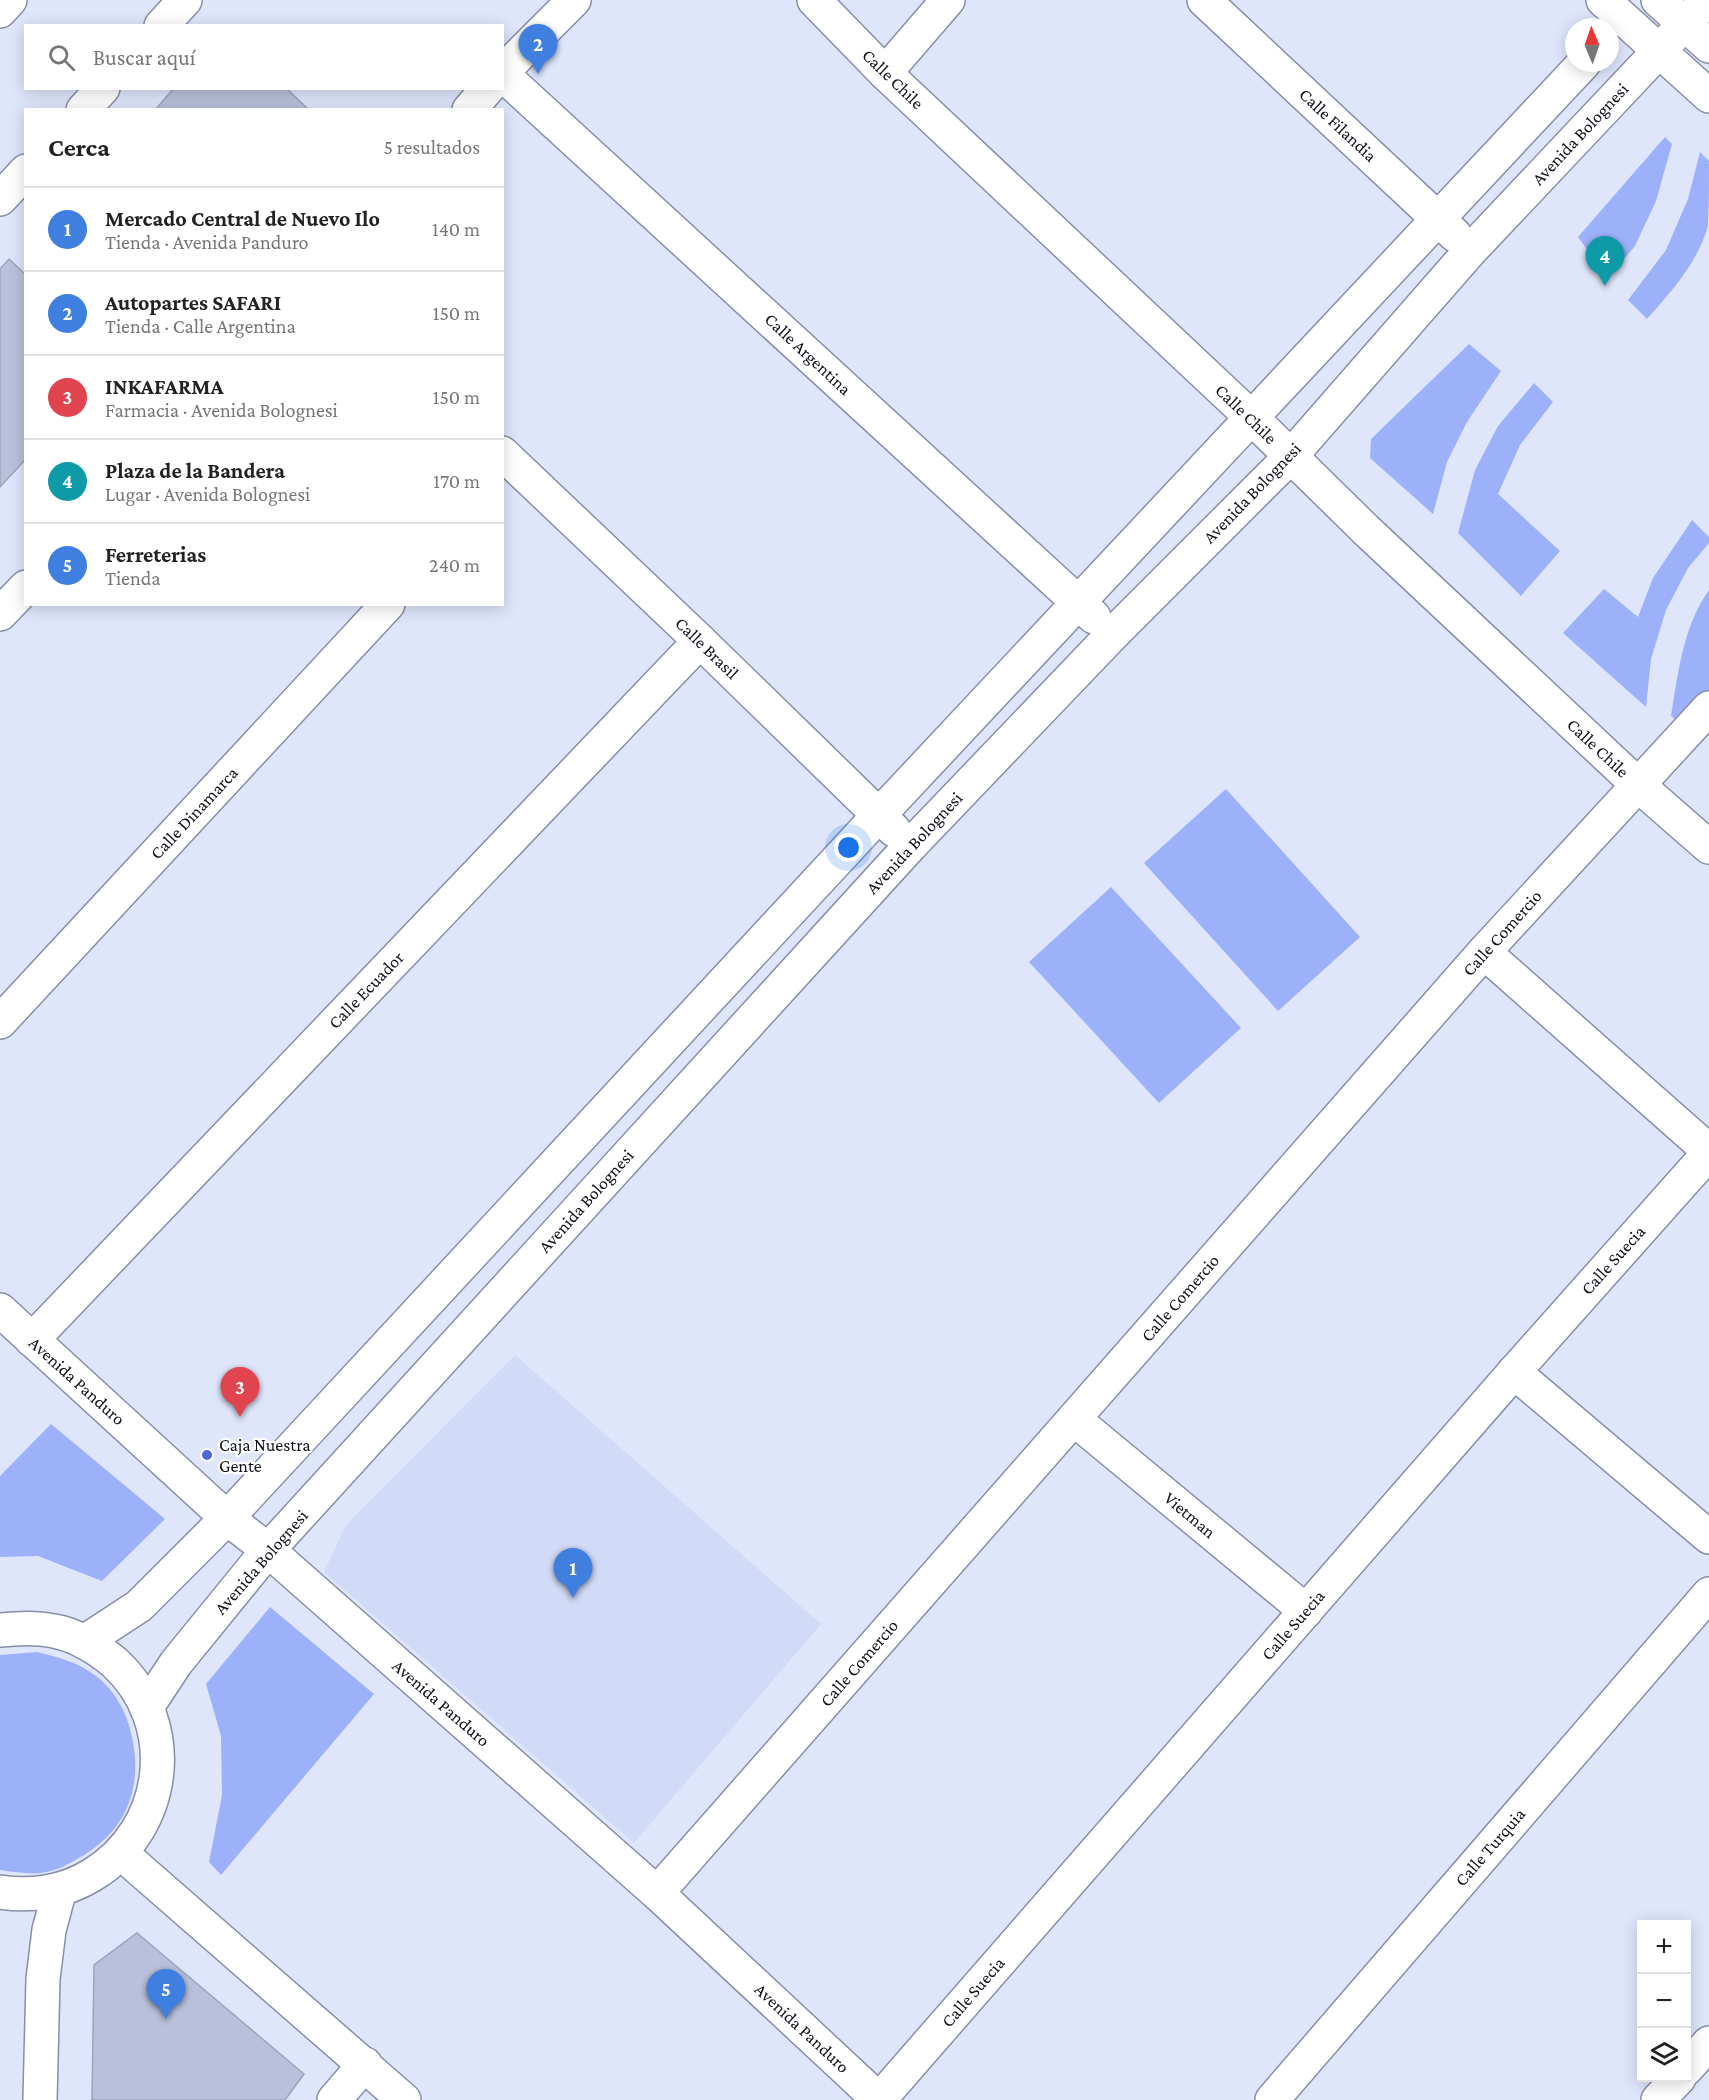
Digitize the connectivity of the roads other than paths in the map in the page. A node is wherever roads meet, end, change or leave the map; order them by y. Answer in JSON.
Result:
{"nodes":[{"id":1,"x":10,"y":0,"type":"edge"},
{"id":2,"x":185,"y":0,"type":"edge"},
{"id":3,"x":814,"y":0,"type":"edge"},
{"id":4,"x":948,"y":0,"type":"edge"},
{"id":5,"x":1204,"y":0,"type":"edge"},
{"id":6,"x":1658,"y":0,"type":"edge"},
{"id":7,"x":1707,"y":0,"type":"edge"},
{"id":8,"x":558,"y":5,"type":"edge"},
{"id":9,"x":0,"y":11,"type":"edge"},
{"id":10,"x":1620,"y":14,"type":"edge"},
{"id":11,"x":163,"y":24,"type":"edge"},
{"id":12,"x":1684,"y":24,"type":"junction"},
{"id":13,"x":1709,"y":46,"type":"edge"},
{"id":14,"x":1659,"y":50,"type":"junction"},
{"id":15,"x":504,"y":71,"type":"edge"},
{"id":16,"x":1576,"y":72,"type":"edge"},
{"id":17,"x":885,"y":73,"type":"junction"},
{"id":18,"x":504,"y":75,"type":"edge"},
{"id":19,"x":101,"y":90,"type":"edge"},
{"id":20,"x":486,"y":90,"type":"edge"},
{"id":21,"x":1709,"y":96,"type":"edge"},
{"id":22,"x":85,"y":108,"type":"edge"},
{"id":23,"x":472,"y":108,"type":"edge"},
{"id":24,"x":24,"y":173,"type":"edge"},
{"id":25,"x":0,"y":199,"type":"edge"},
{"id":26,"x":1438,"y":219,"type":"junction"},
{"id":27,"x":1471,"y":250,"type":"junction"},
{"id":28,"x":1252,"y":418,"type":"junction"},
{"id":29,"x":1290,"y":456,"type":"junction"},
{"id":30,"x":507,"y":467,"type":"edge"},
{"id":31,"x":24,"y":589,"type":"edge"},
{"id":32,"x":1078,"y":603,"type":"junction"},
{"id":33,"x":386,"y":606,"type":"edge"},
{"id":34,"x":0,"y":614,"type":"edge"},
{"id":35,"x":1113,"y":634,"type":"junction"},
{"id":36,"x":700,"y":641,"type":"junction"},
{"id":37,"x":1709,"y":708,"type":"edge"},
{"id":38,"x":1638,"y":786,"type":"junction"},
{"id":39,"x":879,"y":815,"type":"junction"},
{"id":40,"x":911,"y":845,"type":"junction"},
{"id":41,"x":1709,"y":847,"type":"edge"},
{"id":42,"x":1484,"y":952,"type":"junction"},
{"id":43,"x":0,"y":1022,"type":"edge"},
{"id":44,"x":1709,"y":1152,"type":"edge"},
{"id":45,"x":0,"y":1310,"type":"edge"},
{"id":46,"x":32,"y":1340,"type":"junction"},
{"id":47,"x":1514,"y":1371,"type":"junction"},
{"id":48,"x":1074,"y":1419,"type":"junction"},
{"id":49,"x":227,"y":1518,"type":"junction"},
{"id":50,"x":1709,"y":1537,"type":"edge"},
{"id":51,"x":268,"y":1550,"type":"junction"},
{"id":52,"x":1709,"y":1593,"type":"edge"},
{"id":53,"x":1306,"y":1611,"type":"junction"},
{"id":54,"x":0,"y":1629,"type":"edge"},
{"id":55,"x":84,"y":1642,"type":"junction"},
{"id":56,"x":147,"y":1707,"type":"junction"},
{"id":57,"x":121,"y":1853,"type":"junction"},
{"id":58,"x":60,"y":1889,"type":"junction"},
{"id":59,"x":0,"y":1892,"type":"edge"},
{"id":60,"x":657,"y":1893,"type":"junction"},
{"id":61,"x":1709,"y":2043,"type":"edge"},
{"id":62,"x":1691,"y":2063,"type":"edge"},
{"id":63,"x":365,"y":2064,"type":"junction"},
{"id":64,"x":1674,"y":2082,"type":"edge"},
{"id":65,"x":40,"y":2100,"type":"edge"},
{"id":66,"x":334,"y":2100,"type":"edge"},
{"id":67,"x":404,"y":2100,"type":"edge"},
{"id":68,"x":879,"y":2100,"type":"edge"},
{"id":69,"x":1272,"y":2100,"type":"edge"},
{"id":70,"x":1658,"y":2100,"type":"edge"}],
"edges":[{"from":1,"to":9,"type":"street"},
{"from":2,"to":11,"type":"street"},
{"from":3,"to":17,"type":"street","name":"Calle Chile"},
{"from":4,"to":17,"type":"street"},
{"from":5,"to":26,"type":"street","name":"Calle Filandia"},
{"from":6,"to":12,"type":"street"},
{"from":7,"to":12,"type":"street","name":"Avenida Bolognesi"},
{"from":8,"to":15,"type":"street"},
{"from":10,"to":14,"type":"street"},
{"from":12,"to":13,"type":"street"},
{"from":12,"to":14,"type":"street","name":"Avenida Bolognesi"},
{"from":14,"to":21,"type":"street"},
{"from":14,"to":27,"type":"street","name":"Avenida Bolognesi"},
{"from":16,"to":26,"type":"street"},
{"from":17,"to":28,"type":"street","name":"Calle Chile"},
{"from":18,"to":32,"type":"street","name":"Calle Argentina"},
{"from":19,"to":22,"type":"street"},
{"from":20,"to":23,"type":"street"},
{"from":24,"to":25,"type":"street"},
{"from":26,"to":27,"type":"street","name":"Calle Filandia"},
{"from":26,"to":28,"type":"street"},
{"from":27,"to":29,"type":"street","name":"Avenida Bolognesi"},
{"from":28,"to":29,"type":"street","name":"Calle Chile"},
{"from":28,"to":32,"type":"street"},
{"from":29,"to":35,"type":"street","name":"Avenida Bolognesi"},
{"from":29,"to":38,"type":"street","name":"Calle Chile"},
{"from":30,"to":36,"type":"street","name":"Calle Brasil"},
{"from":31,"to":34,"type":"street"},
{"from":32,"to":35,"type":"street","name":"Calle Argentina"},
{"from":32,"to":39,"type":"street"},
{"from":33,"to":43,"type":"street","name":"Calle Dinamarca"},
{"from":35,"to":40,"type":"street","name":"Avenida Bolognesi"},
{"from":36,"to":39,"type":"street","name":"Calle Brasil"},
{"from":36,"to":46,"type":"street","name":"Calle Ecuador"},
{"from":37,"to":38,"type":"street","name":"Calle Comercio"},
{"from":38,"to":41,"type":"street","name":"Calle Chile"},
{"from":38,"to":42,"type":"street","name":"Calle Comercio"},
{"from":39,"to":40,"type":"street","name":"Calle Brasil"},
{"from":39,"to":49,"type":"street"},
{"from":40,"to":51,"type":"street","name":"Avenida Bolognesi"},
{"from":42,"to":44,"type":"street"},
{"from":42,"to":48,"type":"street","name":"Calle Comercio"},
{"from":44,"to":47,"type":"street","name":"Calle Suecia"},
{"from":45,"to":46,"type":"street","name":"Avenida Panduro"},
{"from":46,"to":49,"type":"street","name":"Avenida Panduro"},
{"from":47,"to":50,"type":"street"},
{"from":47,"to":53,"type":"street","name":"Calle Suecia"},
{"from":48,"to":53,"type":"street","name":"Vietman"},
{"from":48,"to":60,"type":"street","name":"Calle Comercio"},
{"from":49,"to":51,"type":"street","name":"Avenida Panduro"},
{"from":49,"to":55,"type":"street"},
{"from":51,"to":56,"type":"street","name":"Avenida Bolognesi"},
{"from":51,"to":60,"type":"street","name":"Avenida Panduro"},
{"from":52,"to":69,"type":"street","name":"Calle Turquia"},
{"from":53,"to":68,"type":"street","name":"Calle Suecia"},
{"from":54,"to":55,"type":"street"},
{"from":55,"to":56,"type":"street"},
{"from":56,"to":57,"type":"street"},
{"from":57,"to":58,"type":"street"},
{"from":57,"to":63,"type":"street"},
{"from":58,"to":59,"type":"street"},
{"from":58,"to":65,"type":"street"},
{"from":60,"to":68,"type":"street","name":"Avenida Panduro"},
{"from":61,"to":62,"type":"street"},
{"from":63,"to":66,"type":"street"},
{"from":63,"to":67,"type":"street"},
{"from":64,"to":70,"type":"street"}]}
